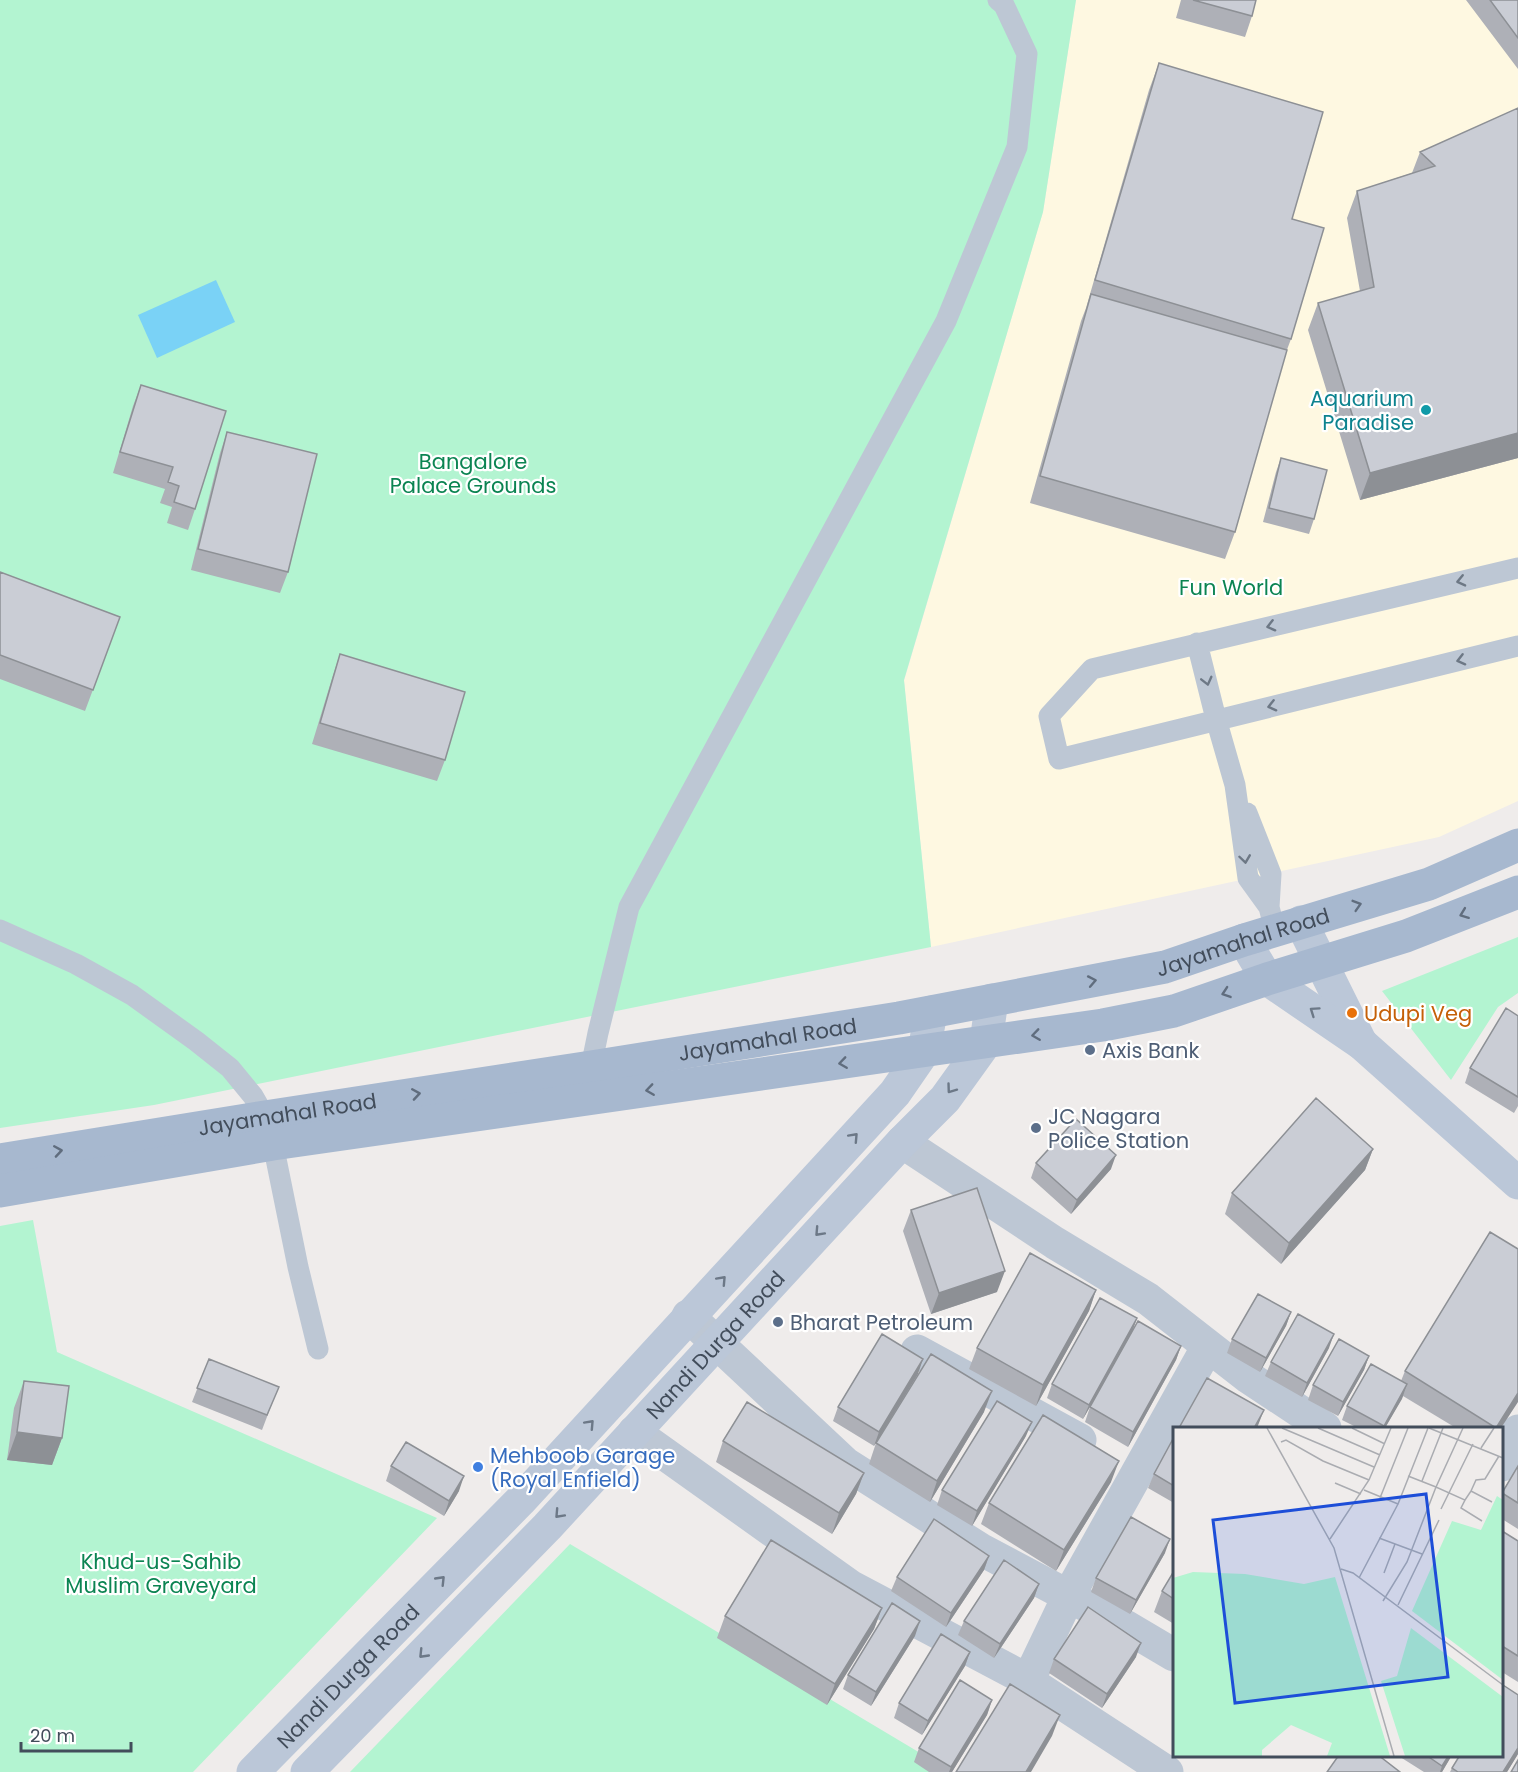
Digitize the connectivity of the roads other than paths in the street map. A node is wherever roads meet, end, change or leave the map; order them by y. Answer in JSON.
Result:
{"nodes":[{"id":1,"x":999,"y":0,"type":"edge"},
{"id":2,"x":1518,"y":568,"type":"edge"},
{"id":3,"x":1197,"y":643,"type":"junction"},
{"id":4,"x":1518,"y":646,"type":"edge"},
{"id":5,"x":1216,"y":720,"type":"junction"},
{"id":6,"x":1518,"y":845,"type":"edge"},
{"id":7,"x":1518,"y":892,"type":"edge"},
{"id":8,"x":1272,"y":925,"type":"junction"},
{"id":9,"x":0,"y":930,"type":"edge"},
{"id":10,"x":1321,"y":961,"type":"junction"},
{"id":11,"x":1268,"y":979,"type":"junction"},
{"id":12,"x":992,"y":1000,"type":"junction"},
{"id":13,"x":931,"y":1012,"type":"junction"},
{"id":14,"x":986,"y":1042,"type":"junction"},
{"id":15,"x":1362,"y":1044,"type":"junction"},
{"id":16,"x":924,"y":1051,"type":"junction"},
{"id":17,"x":594,"y":1082,"type":"junction"},
{"id":18,"x":269,"y":1130,"type":"junction"},
{"id":19,"x":902,"y":1142,"type":"junction"},
{"id":20,"x":0,"y":1160,"type":"edge"},
{"id":21,"x":1518,"y":1183,"type":"edge"},
{"id":22,"x":0,"y":1191,"type":"edge"},
{"id":23,"x":688,"y":1316,"type":"junction"},
{"id":24,"x":716,"y":1342,"type":"junction"},
{"id":25,"x":1208,"y":1346,"type":"junction"},
{"id":26,"x":318,"y":1349,"type":"dead end"},
{"id":27,"x":917,"y":1351,"type":"dead end"},
{"id":28,"x":1323,"y":1427,"type":"edge"},
{"id":29,"x":1518,"y":1431,"type":"edge"},
{"id":30,"x":634,"y":1432,"type":"junction"},
{"id":31,"x":1120,"y":1462,"type":"junction"},
{"id":32,"x":1503,"y":1463,"type":"edge"},
{"id":33,"x":1069,"y":1596,"type":"junction"},
{"id":34,"x":1173,"y":1654,"type":"edge"},
{"id":35,"x":1028,"y":1681,"type":"junction"},
{"id":36,"x":253,"y":1772,"type":"edge"},
{"id":37,"x":307,"y":1772,"type":"edge"},
{"id":38,"x":1167,"y":1772,"type":"edge"}],
"edges":[{"from":1,"to":17,"type":"lane"},
{"from":2,"to":3,"type":"lane","one_way":true},
{"from":3,"to":5,"type":"lane","one_way":true},
{"from":3,"to":5,"type":"lane"},
{"from":4,"to":5,"type":"lane","one_way":true},
{"from":5,"to":8,"type":"lane","one_way":true},
{"from":8,"to":6,"type":"main road","name":"Jayamahal Road","one_way":true},
{"from":7,"to":10,"type":"main road","name":"Jayamahal Road","one_way":true},
{"from":8,"to":10,"type":"main road"},
{"from":8,"to":11,"type":"main road"},
{"from":12,"to":8,"type":"main road","name":"Jayamahal Road","one_way":true},
{"from":9,"to":18,"type":"lane"},
{"from":10,"to":11,"type":"main road","name":"Jayamahal Road"},
{"from":10,"to":15,"type":"main road"},
{"from":11,"to":14,"type":"main road","name":"Jayamahal Road","one_way":true},
{"from":15,"to":11,"type":"main road","one_way":true},
{"from":12,"to":13,"type":"main road","name":"Jayamahal Road"},
{"from":12,"to":14,"type":"main road","name":"Nandi Durga Road"},
{"from":13,"to":16,"type":"main road","name":"Nandi Durga Road"},
{"from":13,"to":17,"type":"main road","name":"Jayamahal Road"},
{"from":14,"to":16,"type":"main road","name":"Jayamahal Road"},
{"from":14,"to":19,"type":"main road","name":"Nandi Durga Road","one_way":true},
{"from":15,"to":21,"type":"main road"},
{"from":16,"to":17,"type":"main road","name":"Jayamahal Road","one_way":true},
{"from":23,"to":16,"type":"main road","name":"Nandi Durga Road","one_way":true},
{"from":17,"to":18,"type":"main road","name":"Jayamahal Road"},
{"from":20,"to":18,"type":"main road","name":"Jayamahal Road","one_way":true},
{"from":18,"to":22,"type":"main road","name":"Jayamahal Road"},
{"from":18,"to":26,"type":"lane"},
{"from":19,"to":24,"type":"main road","name":"Nandi Durga Road","one_way":true},
{"from":19,"to":25,"type":"street"},
{"from":23,"to":24,"type":"street"},
{"from":36,"to":23,"type":"main road","name":"Nandi Durga Road","one_way":true},
{"from":24,"to":30,"type":"main road","name":"Nandi Durga Road"},
{"from":24,"to":33,"type":"street"},
{"from":25,"to":28,"type":"street"},
{"from":25,"to":31,"type":"street"},
{"from":27,"to":31,"type":"street"},
{"from":29,"to":32,"type":"street"},
{"from":30,"to":35,"type":"street"},
{"from":30,"to":37,"type":"main road","name":"Nandi Durga Road","one_way":true},
{"from":31,"to":33,"type":"street"},
{"from":33,"to":34,"type":"street"},
{"from":33,"to":35,"type":"street"},
{"from":35,"to":38,"type":"street"}]}
